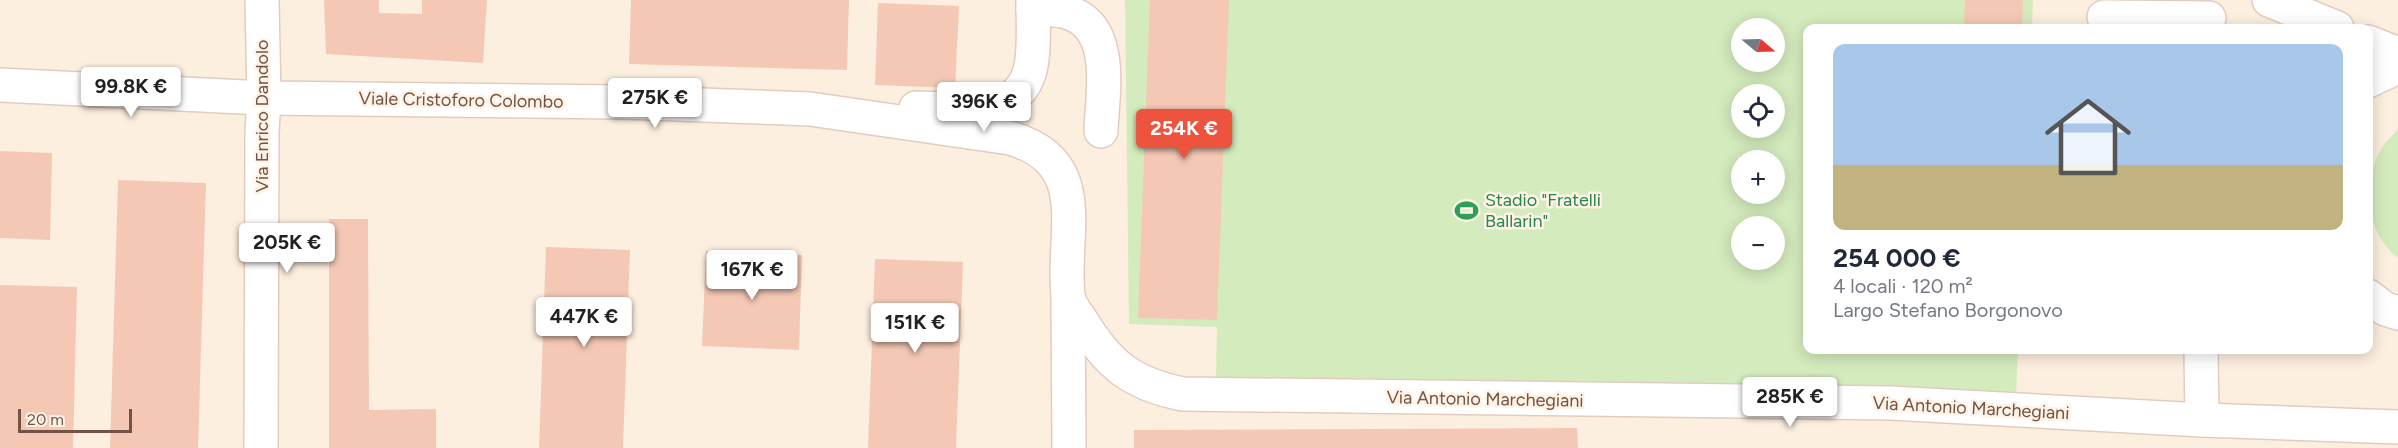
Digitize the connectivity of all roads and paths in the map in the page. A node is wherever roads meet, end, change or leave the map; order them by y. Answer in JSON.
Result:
{"nodes":[{"id":1,"x":262,"y":0,"type":"edge"},
{"id":2,"x":2269,"y":0,"type":"edge"},
{"id":3,"x":1033,"y":5,"type":"edge"},
{"id":4,"x":2104,"y":17,"type":"dead end"},
{"id":5,"x":2209,"y":18,"type":"dead end"},
{"id":6,"x":2327,"y":24,"type":"edge"},
{"id":7,"x":2373,"y":44,"type":"edge"},
{"id":8,"x":2398,"y":54,"type":"edge"},
{"id":9,"x":2398,"y":66,"type":"edge"},
{"id":10,"x":2373,"y":78,"type":"edge"},
{"id":11,"x":0,"y":85,"type":"edge"},
{"id":12,"x":264,"y":98,"type":"junction"},
{"id":13,"x":810,"y":109,"type":"junction"},
{"id":14,"x":1101,"y":132,"type":"dead end"},
{"id":15,"x":1068,"y":298,"type":"junction"},
{"id":16,"x":2373,"y":300,"type":"edge"},
{"id":17,"x":2398,"y":313,"type":"edge"},
{"id":18,"x":2201,"y":354,"type":"edge"},
{"id":19,"x":2202,"y":420,"type":"junction"},
{"id":20,"x":2398,"y":427,"type":"edge"},
{"id":21,"x":261,"y":448,"type":"edge"},
{"id":22,"x":1069,"y":448,"type":"edge"}],
"edges":[{"from":1,"to":12,"type":"street","name":"Via Enrico Dandolo"},
{"from":2,"to":6,"type":"street"},
{"from":3,"to":13,"type":"street"},
{"from":3,"to":14,"type":"street"},
{"from":4,"to":5,"type":"street"},
{"from":7,"to":8,"type":"street"},
{"from":9,"to":10,"type":"street"},
{"from":11,"to":12,"type":"street","name":"Viale Cristoforo Colombo"},
{"from":12,"to":13,"type":"street","name":"Viale Cristoforo Colombo"},
{"from":12,"to":21,"type":"street","name":"Via Enrico Dandolo"},
{"from":13,"to":15,"type":"street","name":"Viale Cristoforo Colombo"},
{"from":15,"to":19,"type":"street","name":"Via Antonio Marchegiani"},
{"from":15,"to":22,"type":"street"},
{"from":16,"to":17,"type":"street"},
{"from":18,"to":19,"type":"street"},
{"from":19,"to":20,"type":"street","name":"Via Antonio Marchegiani"}]}
